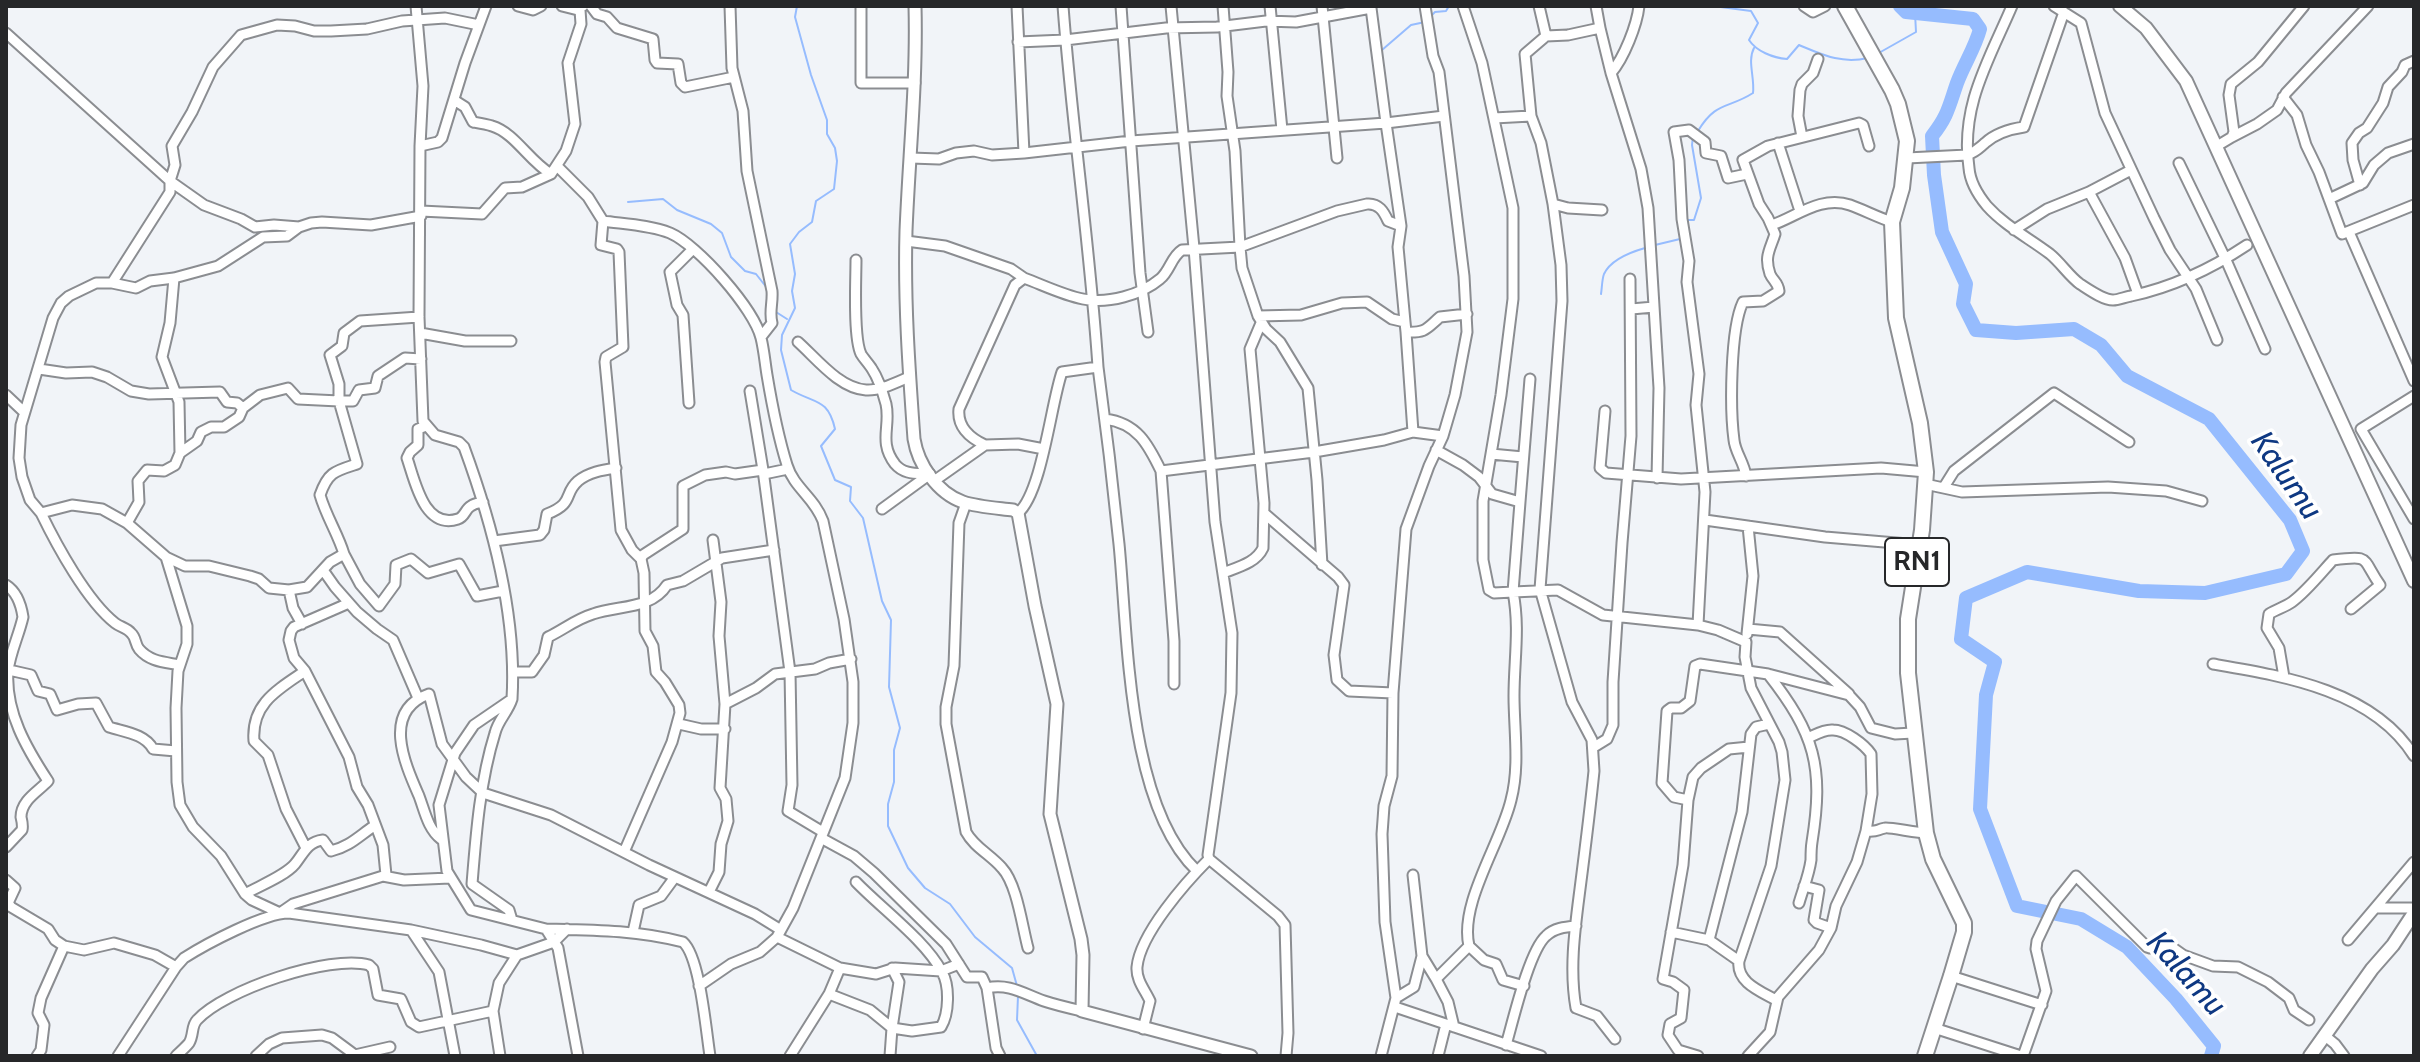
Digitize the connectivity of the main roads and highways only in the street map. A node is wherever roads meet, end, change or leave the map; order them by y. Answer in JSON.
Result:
{"nodes":[{"id":1,"x":1845,"y":6,"type":"edge"},
{"id":2,"x":2120,"y":6,"type":"edge"},
{"id":3,"x":2414,"y":581,"type":"edge"},
{"id":4,"x":2414,"y":910,"type":"edge"},
{"id":5,"x":1925,"y":1056,"type":"edge"},
{"id":6,"x":2310,"y":1056,"type":"edge"}],
"edges":[{"from":1,"to":5,"type":"highway","number":"RN1"},
{"from":2,"to":3,"type":"main road"},
{"from":4,"to":6,"type":"main road"}]}
